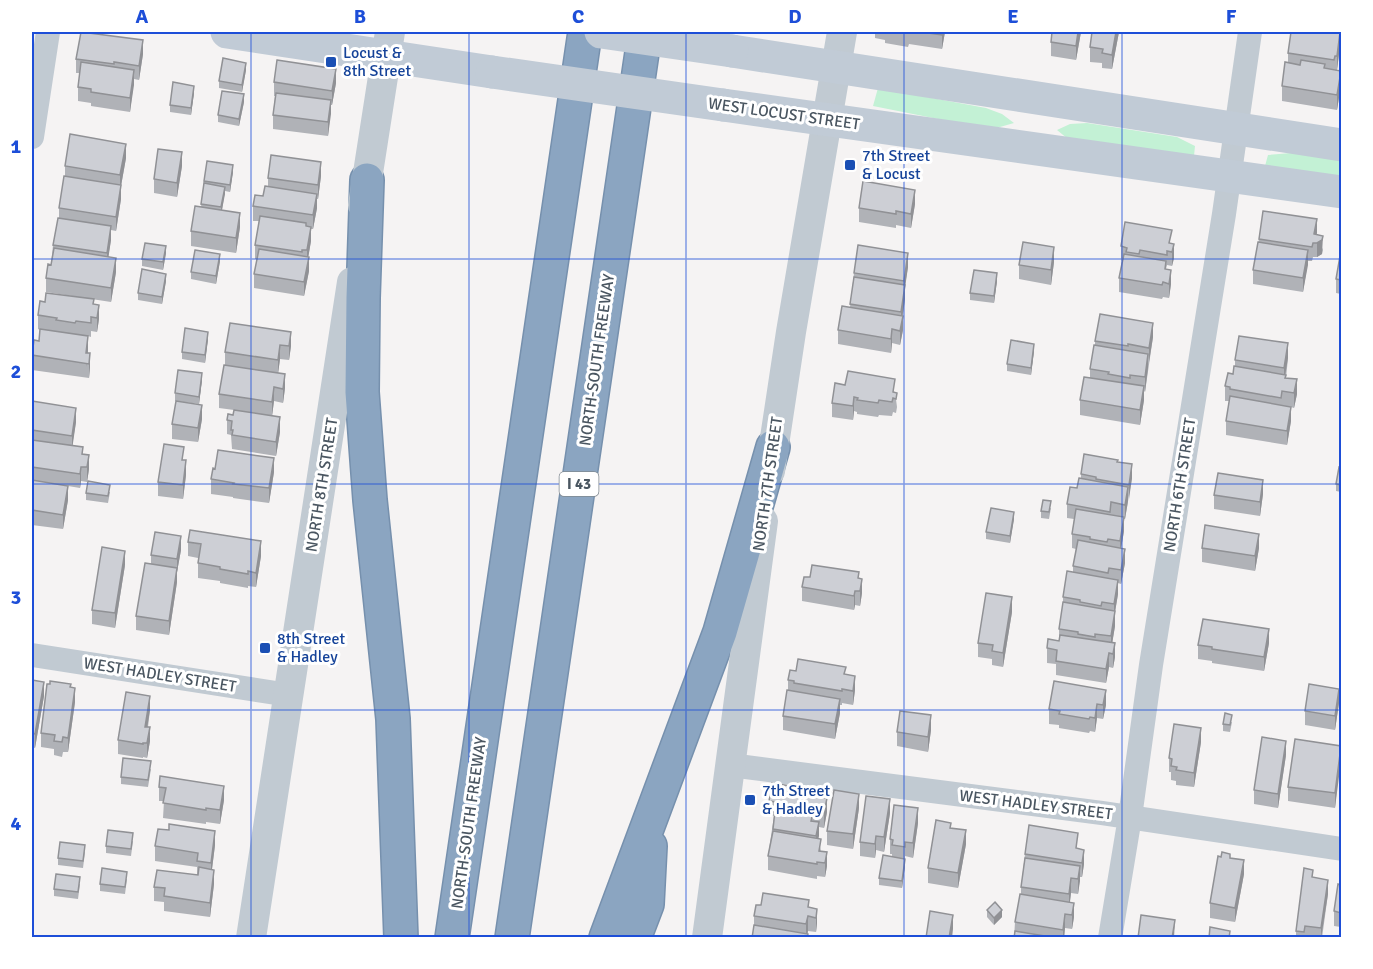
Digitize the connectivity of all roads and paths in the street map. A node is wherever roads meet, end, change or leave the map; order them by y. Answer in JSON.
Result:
{"nodes":[{"id":1,"x":48,"y":32,"type":"edge"},
{"id":2,"x":227,"y":32,"type":"edge"},
{"id":3,"x":585,"y":32,"type":"edge"},
{"id":4,"x":601,"y":32,"type":"edge"},
{"id":5,"x":645,"y":32,"type":"edge"},
{"id":6,"x":842,"y":32,"type":"edge"},
{"id":7,"x":1250,"y":32,"type":"edge"},
{"id":8,"x":388,"y":43,"type":"edge"},
{"id":9,"x":836,"y":67,"type":"junction"},
{"id":10,"x":827,"y":120,"type":"junction"},
{"id":11,"x":1236,"y":128,"type":"junction"},
{"id":12,"x":32,"y":137,"type":"edge"},
{"id":13,"x":1341,"y":145,"type":"edge"},
{"id":14,"x":1229,"y":176,"type":"junction"},
{"id":15,"x":367,"y":180,"type":"junction"},
{"id":16,"x":1341,"y":192,"type":"edge"},
{"id":17,"x":773,"y":447,"type":"junction"},
{"id":18,"x":32,"y":655,"type":"edge"},
{"id":19,"x":289,"y":695,"type":"junction"},
{"id":20,"x":730,"y":765,"type":"junction"},
{"id":21,"x":652,"y":813,"type":"junction"},
{"id":22,"x":1130,"y":817,"type":"junction"},
{"id":23,"x":1341,"y":849,"type":"edge"},
{"id":24,"x":251,"y":938,"type":"edge"},
{"id":25,"x":401,"y":938,"type":"edge"},
{"id":26,"x":452,"y":938,"type":"edge"},
{"id":27,"x":512,"y":938,"type":"edge"},
{"id":28,"x":606,"y":938,"type":"edge"},
{"id":29,"x":634,"y":938,"type":"edge"},
{"id":30,"x":707,"y":938,"type":"edge"},
{"id":31,"x":1110,"y":938,"type":"edge"}],
"edges":[{"from":1,"to":12,"type":"street"},
{"from":2,"to":8,"type":"main road","name":"WEST LOCUST STREET"},
{"from":3,"to":26,"type":"highway","name":"NORTH-SOUTH FREEWAY"},
{"from":4,"to":9,"type":"main road","bridge":true},
{"from":5,"to":27,"type":"highway","name":"NORTH-SOUTH FREEWAY","number":"I 43"},
{"from":6,"to":9,"type":"street","name":"NORTH 7TH STREET"},
{"from":7,"to":11,"type":"street","name":"NORTH 6TH STREET"},
{"from":8,"to":10,"type":"main road","name":"WEST LOCUST STREET","bridge":true},
{"from":8,"to":15,"type":"street","name":"NORTH 8TH STREET"},
{"from":9,"to":10,"type":"street","name":"NORTH 7TH STREET"},
{"from":9,"to":11,"type":"main road"},
{"from":10,"to":14,"type":"main road","name":"WEST LOCUST STREET"},
{"from":10,"to":17,"type":"street","name":"NORTH 7TH STREET"},
{"from":11,"to":13,"type":"main road"},
{"from":11,"to":14,"type":"street","name":"NORTH 6TH STREET"},
{"from":14,"to":16,"type":"main road","name":"WEST LOCUST STREET"},
{"from":14,"to":22,"type":"street","name":"NORTH 6TH STREET"},
{"from":15,"to":19,"type":"street","name":"NORTH 8TH STREET"},
{"from":15,"to":25,"type":"highway"},
{"from":17,"to":20,"type":"street","name":"NORTH 7TH STREET"},
{"from":17,"to":21,"type":"highway"},
{"from":18,"to":19,"type":"street","name":"WEST HADLEY STREET"},
{"from":19,"to":24,"type":"street","name":"NORTH 8TH STREET"},
{"from":20,"to":22,"type":"street","name":"WEST HADLEY STREET"},
{"from":20,"to":30,"type":"street","name":"NORTH 7TH STREET"},
{"from":21,"to":28,"type":"highway"},
{"from":21,"to":29,"type":"highway"},
{"from":22,"to":23,"type":"street","name":"WEST HADLEY STREET"},
{"from":22,"to":31,"type":"street","name":"NORTH 6TH STREET"}]}
